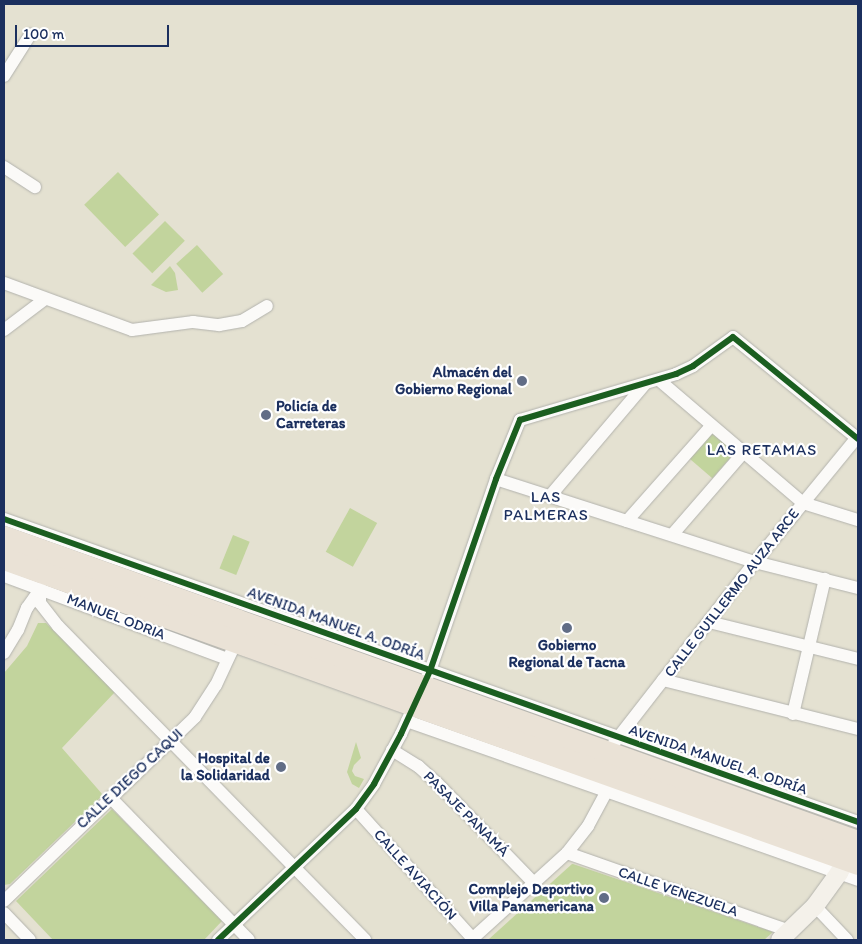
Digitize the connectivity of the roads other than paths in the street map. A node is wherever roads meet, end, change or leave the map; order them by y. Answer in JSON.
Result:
{"nodes":[{"id":1,"x":30,"y":35,"type":"dead end"},
{"id":2,"x":4,"y":76,"type":"edge"},
{"id":3,"x":4,"y":167,"type":"edge"},
{"id":4,"x":35,"y":187,"type":"dead end"},
{"id":5,"x":4,"y":283,"type":"edge"},
{"id":6,"x":45,"y":299,"type":"junction"},
{"id":7,"x":267,"y":306,"type":"dead end"},
{"id":8,"x":4,"y":330,"type":"edge"},
{"id":9,"x":659,"y":380,"type":"junction"},
{"id":10,"x":645,"y":384,"type":"junction"},
{"id":11,"x":711,"y":426,"type":"junction"},
{"id":12,"x":858,"y":438,"type":"edge"},
{"id":13,"x":744,"y":452,"type":"junction"},
{"id":14,"x":496,"y":479,"type":"junction"},
{"id":15,"x":550,"y":496,"type":"junction"},
{"id":16,"x":803,"y":503,"type":"junction"},
{"id":17,"x":4,"y":519,"type":"edge"},
{"id":18,"x":858,"y":520,"type":"edge"},
{"id":19,"x":627,"y":521,"type":"junction"},
{"id":20,"x":672,"y":536,"type":"junction"},
{"id":21,"x":4,"y":537,"type":"edge"},
{"id":22,"x":4,"y":559,"type":"edge"},
{"id":23,"x":755,"y":562,"type":"junction"},
{"id":24,"x":55,"y":566,"type":"junction"},
{"id":25,"x":4,"y":576,"type":"edge"},
{"id":26,"x":824,"y":580,"type":"junction"},
{"id":27,"x":858,"y":588,"type":"edge"},
{"id":28,"x":709,"y":622,"type":"junction"},
{"id":29,"x":808,"y":648,"type":"junction"},
{"id":30,"x":232,"y":651,"type":"junction"},
{"id":31,"x":4,"y":652,"type":"edge"},
{"id":32,"x":858,"y":659,"type":"edge"},
{"id":33,"x":663,"y":680,"type":"junction"},
{"id":34,"x":419,"y":696,"type":"junction"},
{"id":35,"x":793,"y":714,"type":"junction"},
{"id":36,"x":858,"y":729,"type":"edge"},
{"id":37,"x":171,"y":741,"type":"junction"},
{"id":38,"x":613,"y":745,"type":"junction"},
{"id":39,"x":392,"y":750,"type":"junction"},
{"id":40,"x":620,"y":778,"type":"junction"},
{"id":41,"x":110,"y":797,"type":"junction"},
{"id":42,"x":356,"y":810,"type":"junction"},
{"id":43,"x":852,"y":850,"type":"edge"},
{"id":44,"x":566,"y":853,"type":"junction"},
{"id":45,"x":295,"y":866,"type":"junction"},
{"id":46,"x":858,"y":880,"type":"edge"},
{"id":47,"x":535,"y":884,"type":"junction"},
{"id":48,"x":4,"y":900,"type":"edge"},
{"id":49,"x":815,"y":906,"type":"junction"},
{"id":50,"x":4,"y":913,"type":"edge"},
{"id":51,"x":235,"y":925,"type":"junction"},
{"id":52,"x":785,"y":936,"type":"edge"},
{"id":53,"x":30,"y":940,"type":"edge"},
{"id":54,"x":218,"y":940,"type":"edge"},
{"id":55,"x":250,"y":940,"type":"edge"},
{"id":56,"x":365,"y":940,"type":"edge"},
{"id":57,"x":473,"y":940,"type":"edge"},
{"id":58,"x":847,"y":940,"type":"edge"}],
"edges":[{"from":1,"to":2,"type":"street"},
{"from":3,"to":4,"type":"street"},
{"from":5,"to":6,"type":"street"},
{"from":6,"to":7,"type":"street"},
{"from":6,"to":8,"type":"street"},
{"from":9,"to":10,"type":"street"},
{"from":9,"to":11,"type":"street"},
{"from":9,"to":12,"type":"street"},
{"from":10,"to":14,"type":"street"},
{"from":10,"to":15,"type":"street"},
{"from":11,"to":13,"type":"street"},
{"from":11,"to":19,"type":"street"},
{"from":12,"to":16,"type":"street","name":"CALLE GUILLERMO AUZA ARCE"},
{"from":13,"to":16,"type":"street"},
{"from":13,"to":20,"type":"street"},
{"from":14,"to":15,"type":"street"},
{"from":14,"to":34,"type":"street"},
{"from":15,"to":19,"type":"street"},
{"from":16,"to":18,"type":"street"},
{"from":16,"to":23,"type":"street","name":"CALLE GUILLERMO AUZA ARCE"},
{"from":17,"to":24,"type":"street","name":"AVENIDA MANUEL A. ODRÍA"},
{"from":19,"to":20,"type":"street"},
{"from":20,"to":23,"type":"street"},
{"from":21,"to":24,"type":"highway","name":"AVENIDA MANUEL A. ODRÍA"},
{"from":22,"to":24,"type":"highway","name":"AVENIDA MANUEL A. ODRÍA"},
{"from":23,"to":26,"type":"street"},
{"from":23,"to":28,"type":"street","name":"CALLE GUILLERMO AUZA ARCE"},
{"from":24,"to":25,"type":"street"},
{"from":24,"to":30,"type":"highway","name":"AVENIDA MANUEL A. ODRÍA"},
{"from":24,"to":31,"type":"street"},
{"from":24,"to":34,"type":"highway","name":"AVENIDA MANUEL A. ODRÍA"},
{"from":24,"to":37,"type":"street"},
{"from":26,"to":27,"type":"street"},
{"from":26,"to":29,"type":"street"},
{"from":28,"to":29,"type":"street"},
{"from":28,"to":33,"type":"street","name":"CALLE GUILLERMO AUZA ARCE"},
{"from":29,"to":32,"type":"street"},
{"from":29,"to":35,"type":"street"},
{"from":30,"to":34,"type":"highway","name":"AVENIDA MANUEL A. ODRÍA"},
{"from":30,"to":37,"type":"street","name":"CALLE DIEGO CAQUI"},
{"from":33,"to":35,"type":"street"},
{"from":33,"to":38,"type":"street","name":"CALLE GUILLERMO AUZA ARCE"},
{"from":34,"to":38,"type":"highway","name":"AVENIDA MANUEL A. ODRÍA"},
{"from":34,"to":39,"type":"street"},
{"from":34,"to":40,"type":"highway","name":"AVENIDA MANUEL A. ODRÍA"},
{"from":35,"to":36,"type":"street"},
{"from":37,"to":41,"type":"street","name":"CALLE DIEGO CAQUI"},
{"from":37,"to":45,"type":"street"},
{"from":38,"to":40,"type":"highway","name":"AVENIDA MANUEL A. ODRÍA"},
{"from":38,"to":43,"type":"street","name":"AVENIDA MANUEL A. ODRÍA"},
{"from":39,"to":42,"type":"street"},
{"from":39,"to":47,"type":"street","name":"PASAJE PANAMÁ"},
{"from":40,"to":43,"type":"highway","name":"AVENIDA MANUEL A. ODRÍA"},
{"from":40,"to":43,"type":"street","name":"AVENIDA MANUEL A. ODRÍA"},
{"from":40,"to":44,"type":"street"},
{"from":41,"to":48,"type":"street","name":"CALLE DIEGO CAQUI"},
{"from":41,"to":51,"type":"street"},
{"from":42,"to":45,"type":"street"},
{"from":42,"to":57,"type":"street","name":"CALLE AVIACIÓN"},
{"from":43,"to":46,"type":"street","name":"AVENIDA MANUEL A. ODRÍA"},
{"from":43,"to":49,"type":"street"},
{"from":44,"to":47,"type":"street"},
{"from":44,"to":52,"type":"street","name":"CALLE VENEZUELA"},
{"from":45,"to":51,"type":"street"},
{"from":45,"to":56,"type":"street"},
{"from":47,"to":57,"type":"street"},
{"from":49,"to":52,"type":"street"},
{"from":49,"to":58,"type":"street"},
{"from":50,"to":53,"type":"street"},
{"from":51,"to":54,"type":"street"},
{"from":51,"to":55,"type":"street"}]}
